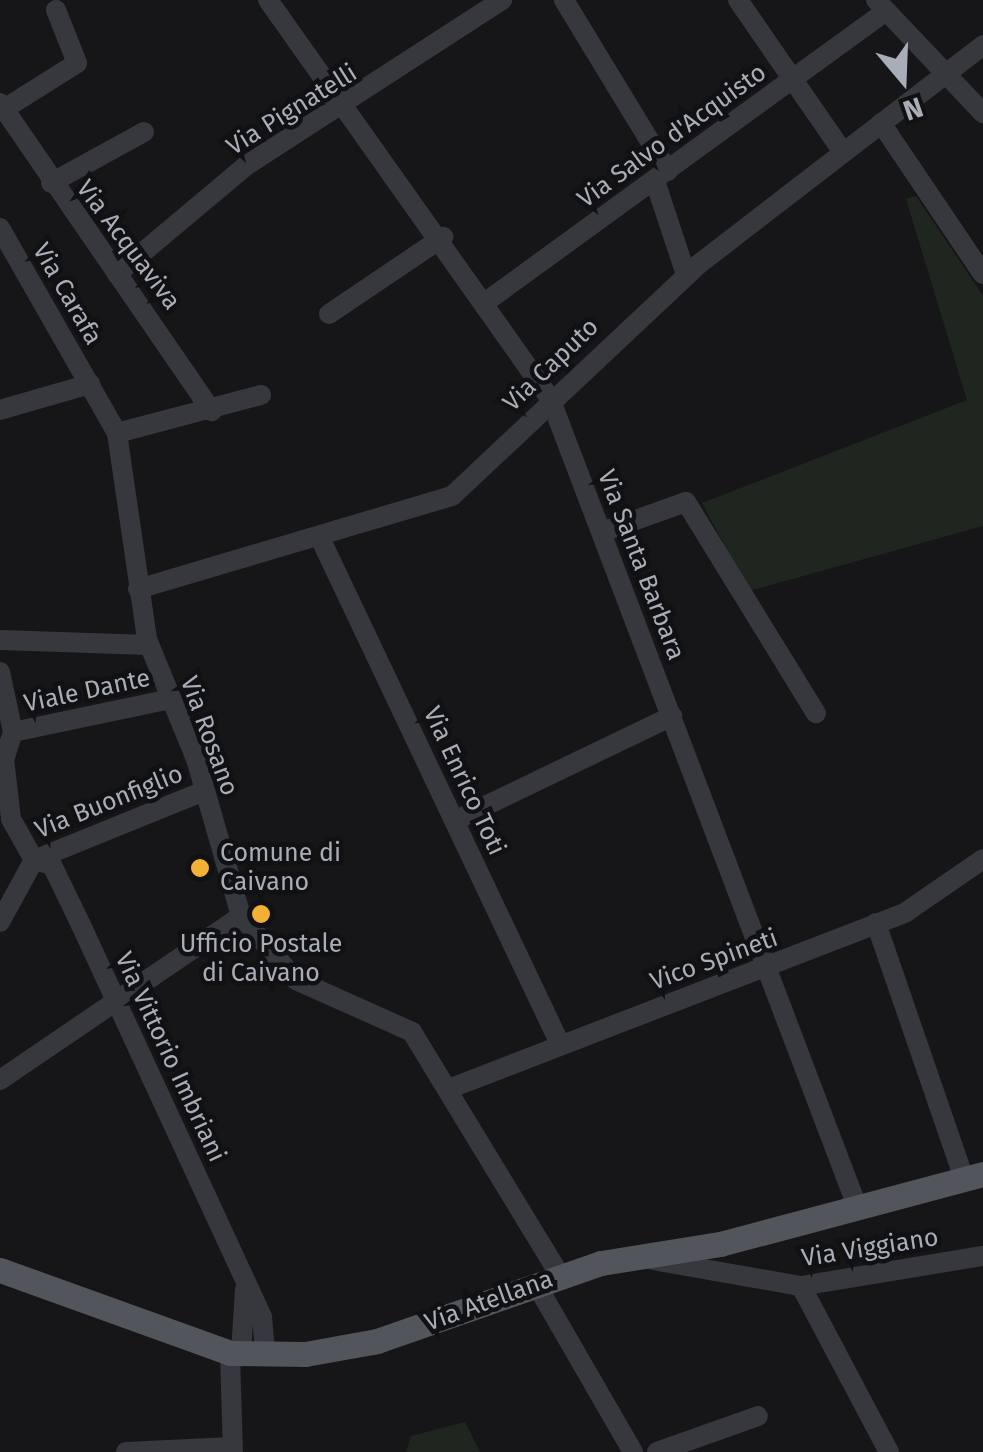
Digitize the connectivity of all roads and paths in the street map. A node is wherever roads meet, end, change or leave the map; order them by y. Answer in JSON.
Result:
{"nodes":[{"id":1,"x":268,"y":0,"type":"edge"},
{"id":2,"x":502,"y":0,"type":"edge"},
{"id":3,"x":564,"y":0,"type":"edge"},
{"id":4,"x":738,"y":0,"type":"edge"},
{"id":5,"x":881,"y":5,"type":"edge"},
{"id":6,"x":56,"y":10,"type":"dead end"},
{"id":7,"x":983,"y":45,"type":"edge"},
{"id":8,"x":948,"y":75,"type":"junction"},
{"id":9,"x":793,"y":79,"type":"junction"},
{"id":10,"x":2,"y":106,"type":"edge"},
{"id":11,"x":346,"y":108,"type":"junction"},
{"id":12,"x":983,"y":113,"type":"edge"},
{"id":13,"x":881,"y":123,"type":"junction"},
{"id":14,"x":144,"y":132,"type":"dead end"},
{"id":15,"x":844,"y":152,"type":"junction"},
{"id":16,"x":661,"y":176,"type":"junction"},
{"id":17,"x":51,"y":183,"type":"junction"},
{"id":18,"x":0,"y":228,"type":"edge"},
{"id":19,"x":443,"y":237,"type":"junction"},
{"id":20,"x":117,"y":274,"type":"junction"},
{"id":21,"x":983,"y":274,"type":"edge"},
{"id":22,"x":686,"y":276,"type":"junction"},
{"id":23,"x":487,"y":301,"type":"junction"},
{"id":24,"x":329,"y":314,"type":"dead end"},
{"id":25,"x":90,"y":384,"type":"junction"},
{"id":26,"x":261,"y":394,"type":"dead end"},
{"id":27,"x":550,"y":398,"type":"junction"},
{"id":28,"x":0,"y":410,"type":"edge"},
{"id":29,"x":212,"y":411,"type":"junction"},
{"id":30,"x":118,"y":433,"type":"junction"},
{"id":31,"x":602,"y":532,"type":"junction"},
{"id":32,"x":321,"y":540,"type":"junction"},
{"id":33,"x":138,"y":589,"type":"junction"},
{"id":34,"x":0,"y":640,"type":"edge"},
{"id":35,"x":149,"y":645,"type":"junction"},
{"id":36,"x":0,"y":672,"type":"edge"},
{"id":37,"x":2,"y":694,"type":"edge"},
{"id":38,"x":170,"y":699,"type":"junction"},
{"id":39,"x":816,"y":713,"type":"dead end"},
{"id":40,"x":672,"y":716,"type":"junction"},
{"id":41,"x":13,"y":732,"type":"junction"},
{"id":42,"x":2,"y":759,"type":"edge"},
{"id":43,"x":4,"y":785,"type":"edge"},
{"id":44,"x":204,"y":791,"type":"junction"},
{"id":45,"x":456,"y":820,"type":"junction"},
{"id":46,"x":983,"y":858,"type":"edge"},
{"id":47,"x":34,"y":860,"type":"junction"},
{"id":48,"x":241,"y":916,"type":"junction"},
{"id":49,"x":0,"y":922,"type":"edge"},
{"id":50,"x":876,"y":924,"type":"junction"},
{"id":51,"x":768,"y":968,"type":"junction"},
{"id":52,"x":116,"y":1001,"type":"junction"},
{"id":53,"x":560,"y":1044,"type":"junction"},
{"id":54,"x":0,"y":1080,"type":"edge"},
{"id":55,"x":451,"y":1088,"type":"junction"},
{"id":56,"x":974,"y":1177,"type":"edge"},
{"id":57,"x":857,"y":1206,"type":"junction"},
{"id":58,"x":983,"y":1256,"type":"edge"},
{"id":59,"x":646,"y":1259,"type":"junction"},
{"id":60,"x":0,"y":1270,"type":"edge"},
{"id":61,"x":548,"y":1279,"type":"junction"},
{"id":62,"x":801,"y":1286,"type":"junction"},
{"id":63,"x":244,"y":1290,"type":"junction"},
{"id":64,"x":245,"y":1353,"type":"junction"},
{"id":65,"x":758,"y":1416,"type":"dead end"},
{"id":66,"x":233,"y":1450,"type":"edge"},
{"id":67,"x":126,"y":1452,"type":"edge"},
{"id":68,"x":633,"y":1452,"type":"edge"},
{"id":69,"x":658,"y":1452,"type":"edge"},
{"id":70,"x":889,"y":1452,"type":"edge"}],
"edges":[{"from":1,"to":11,"type":"street","name":"Via Santa Barbara"},
{"from":2,"to":11,"type":"street","name":"Via Pignatelli"},
{"from":3,"to":16,"type":"street"},
{"from":4,"to":9,"type":"street"},
{"from":5,"to":8,"type":"street"},
{"from":5,"to":9,"type":"street","name":"Via Salvo d'Acquisto"},
{"from":6,"to":10,"type":"street","name":"Via Acquaviva"},
{"from":7,"to":8,"type":"street","name":"Via Caputo"},
{"from":8,"to":12,"type":"street"},
{"from":8,"to":13,"type":"street","name":"Via Caputo"},
{"from":9,"to":15,"type":"street"},
{"from":9,"to":16,"type":"street","name":"Via Salvo d'Acquisto"},
{"from":10,"to":17,"type":"street","name":"Via Acquaviva"},
{"from":11,"to":19,"type":"street","name":"Via Santa Barbara"},
{"from":11,"to":20,"type":"street","name":"Via Pignatelli"},
{"from":13,"to":15,"type":"street","name":"Via Caputo"},
{"from":13,"to":21,"type":"street"},
{"from":14,"to":17,"type":"street"},
{"from":15,"to":22,"type":"street","name":"Via Caputo"},
{"from":16,"to":22,"type":"street"},
{"from":16,"to":23,"type":"street","name":"Via Salvo d'Acquisto"},
{"from":17,"to":20,"type":"street","name":"Via Acquaviva"},
{"from":18,"to":25,"type":"street","name":"Via Carafa"},
{"from":19,"to":23,"type":"street","name":"Via Santa Barbara"},
{"from":19,"to":24,"type":"street"},
{"from":20,"to":29,"type":"street","name":"Via Acquaviva"},
{"from":22,"to":27,"type":"street","name":"Via Caputo"},
{"from":23,"to":27,"type":"street","name":"Via Santa Barbara"},
{"from":25,"to":28,"type":"street"},
{"from":25,"to":30,"type":"street","name":"Via Rosano"},
{"from":26,"to":29,"type":"street"},
{"from":27,"to":31,"type":"street","name":"Via Santa Barbara"},
{"from":27,"to":32,"type":"street","name":"Via Caputo"},
{"from":29,"to":30,"type":"street"},
{"from":30,"to":33,"type":"street","name":"Via Rosano"},
{"from":31,"to":39,"type":"street"},
{"from":31,"to":40,"type":"street","name":"Via Santa Barbara"},
{"from":32,"to":33,"type":"street","name":"Via Caputo"},
{"from":32,"to":45,"type":"street","name":"Via Enrico Toti"},
{"from":33,"to":35,"type":"street","name":"Via Rosano"},
{"from":34,"to":35,"type":"street"},
{"from":35,"to":38,"type":"street","name":"Via Rosano"},
{"from":36,"to":37,"type":"street"},
{"from":37,"to":41,"type":"street"},
{"from":38,"to":41,"type":"street","name":"Viale Dante"},
{"from":38,"to":44,"type":"street","name":"Via Rosano"},
{"from":40,"to":45,"type":"street"},
{"from":40,"to":51,"type":"street","name":"Via Santa Barbara"},
{"from":41,"to":42,"type":"street"},
{"from":42,"to":43,"type":"street","name":"Via Vittorio Imbriani"},
{"from":43,"to":47,"type":"street","name":"Via Vittorio Imbriani"},
{"from":44,"to":47,"type":"street","name":"Via Buonfiglio"},
{"from":44,"to":48,"type":"street","name":"Via Rosano"},
{"from":45,"to":53,"type":"street","name":"Via Enrico Toti"},
{"from":46,"to":50,"type":"street","name":"Vico Spineti"},
{"from":47,"to":49,"type":"street"},
{"from":47,"to":52,"type":"street","name":"Via Vittorio Imbriani"},
{"from":48,"to":52,"type":"street"},
{"from":48,"to":55,"type":"street","name":"Via Rosano"},
{"from":50,"to":51,"type":"street","name":"Vico Spineti"},
{"from":50,"to":56,"type":"street"},
{"from":51,"to":53,"type":"street","name":"Vico Spineti"},
{"from":51,"to":57,"type":"street","name":"Via Santa Barbara"},
{"from":52,"to":54,"type":"street"},
{"from":52,"to":63,"type":"street","name":"Via Vittorio Imbriani"},
{"from":53,"to":55,"type":"street","name":"Vico Spineti"},
{"from":55,"to":61,"type":"street","name":"Via Rosano"},
{"from":56,"to":57,"type":"main road","name":"Via Atellana"},
{"from":57,"to":59,"type":"main road","name":"Via Atellana"},
{"from":58,"to":62,"type":"street","name":"Via Viggiano"},
{"from":59,"to":61,"type":"main road","name":"Via Atellana"},
{"from":59,"to":62,"type":"street","name":"Via Viggiano"},
{"from":60,"to":64,"type":"main road","name":"Via Atellana"},
{"from":61,"to":64,"type":"main road","name":"Via Atellana"},
{"from":61,"to":68,"type":"street","name":"Via Rosano"},
{"from":62,"to":70,"type":"street"},
{"from":63,"to":64,"type":"street","name":"Via Vittorio Imbriani"},
{"from":63,"to":64,"type":"street","name":"Via Vittorio Imbriani"},
{"from":64,"to":66,"type":"street"},
{"from":65,"to":69,"type":"street"},
{"from":66,"to":67,"type":"street"}]}
